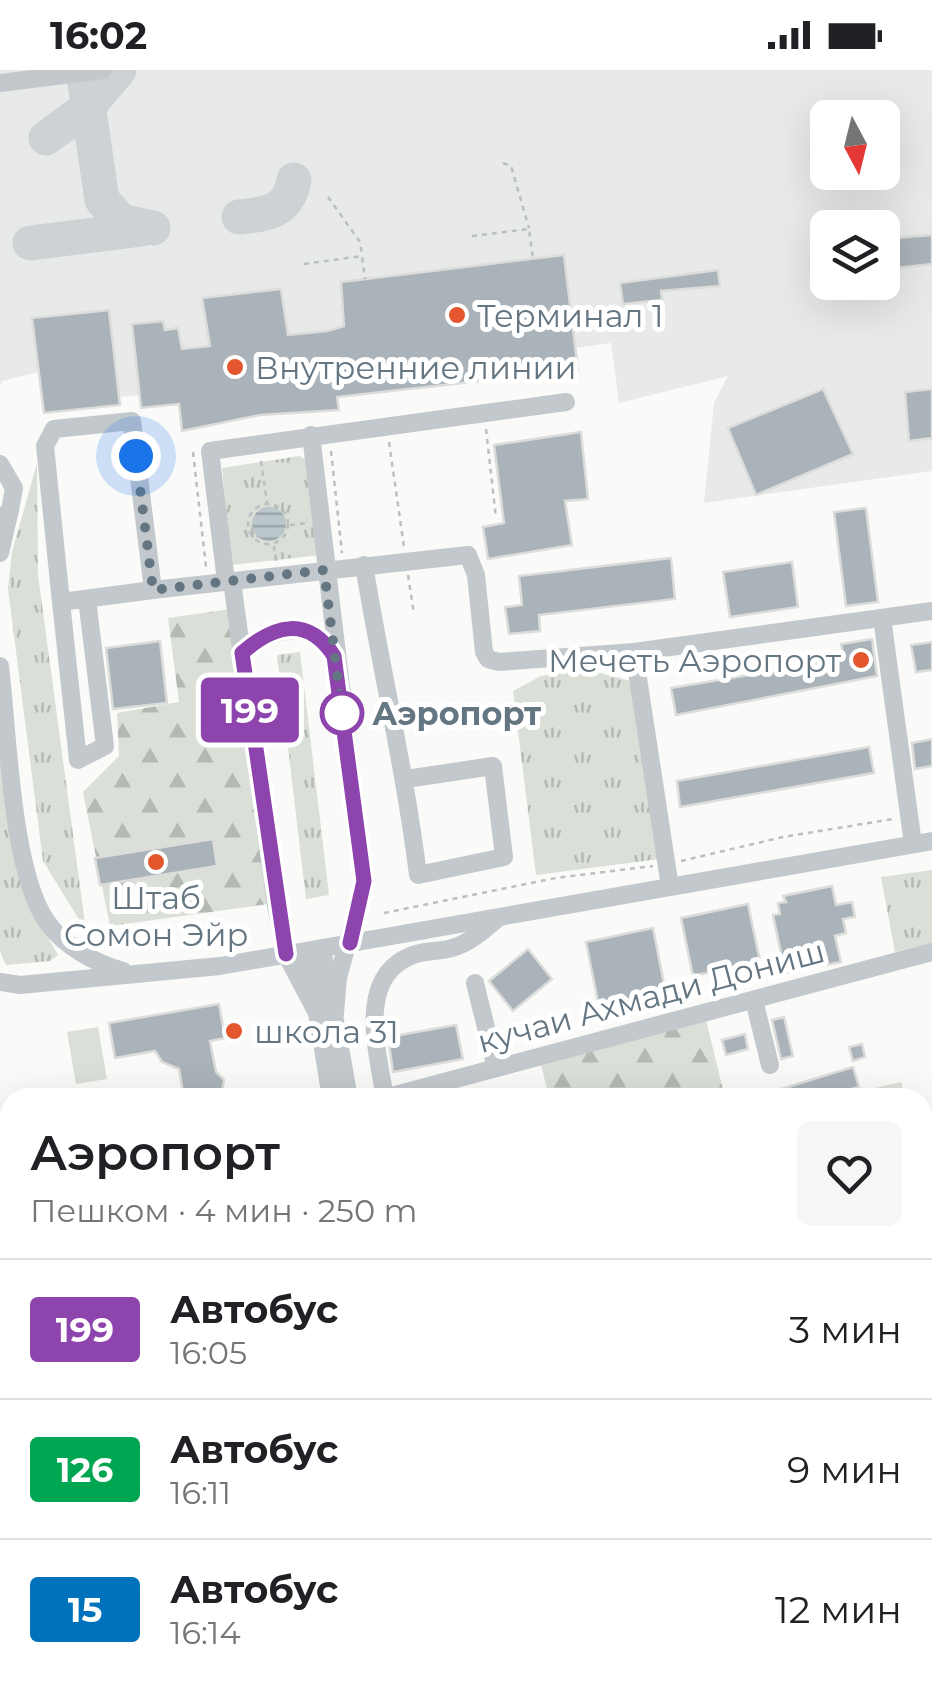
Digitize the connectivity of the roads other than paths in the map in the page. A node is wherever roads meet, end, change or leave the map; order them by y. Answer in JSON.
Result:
{"nodes":[{"id":1,"x":103,"y":70,"type":"edge"},
{"id":2,"x":0,"y":82,"type":"edge"},
{"id":3,"x":566,"y":402,"type":"dead end"},
{"id":4,"x":320,"y":434,"type":"junction"},
{"id":5,"x":0,"y":464,"type":"edge"},
{"id":6,"x":5,"y":515,"type":"edge"},
{"id":7,"x":0,"y":553,"type":"edge"},
{"id":8,"x":364,"y":565,"type":"junction"},
{"id":9,"x":334,"y":569,"type":"junction"},
{"id":10,"x":222,"y":582,"type":"junction"},
{"id":11,"x":153,"y":590,"type":"junction"},
{"id":12,"x":87,"y":598,"type":"junction"},
{"id":13,"x":61,"y":602,"type":"junction"},
{"id":14,"x":932,"y":611,"type":"edge"},
{"id":15,"x":882,"y":618,"type":"junction"},
{"id":16,"x":634,"y":652,"type":"junction"},
{"id":17,"x":242,"y":653,"type":"junction"},
{"id":18,"x":334,"y":656,"type":"junction"},
{"id":19,"x":0,"y":666,"type":"edge"},
{"id":20,"x":406,"y":780,"type":"junction"},
{"id":21,"x":932,"y":841,"type":"edge"},
{"id":22,"x":912,"y":844,"type":"junction"},
{"id":23,"x":670,"y":886,"type":"junction"},
{"id":24,"x":500,"y":917,"type":"junction"},
{"id":25,"x":350,"y":943,"type":"junction"},
{"id":26,"x":315,"y":949,"type":"junction"},
{"id":27,"x":932,"y":952,"type":"edge"},
{"id":28,"x":286,"y":954,"type":"junction"},
{"id":29,"x":149,"y":972,"type":"junction"},
{"id":30,"x":0,"y":982,"type":"edge"},
{"id":31,"x":475,"y":984,"type":"dead end"},
{"id":32,"x":754,"y":1000,"type":"junction"},
{"id":33,"x":327,"y":1014,"type":"junction"},
{"id":34,"x":770,"y":1065,"type":"dead end"},
{"id":35,"x":496,"y":1068,"type":"junction"},
{"id":36,"x":331,"y":1088,"type":"edge"},
{"id":37,"x":346,"y":1088,"type":"edge"},
{"id":38,"x":384,"y":1088,"type":"edge"},
{"id":39,"x":419,"y":1088,"type":"edge"}],
"edges":[{"from":1,"to":2,"type":"street"},
{"from":3,"to":4,"type":"street"},
{"from":4,"to":9,"type":"street"},
{"from":4,"to":10,"type":"street"},
{"from":5,"to":6,"type":"street"},
{"from":6,"to":7,"type":"street"},
{"from":8,"to":9,"type":"street"},
{"from":8,"to":16,"type":"street"},
{"from":8,"to":20,"type":"street"},
{"from":9,"to":10,"type":"street"},
{"from":9,"to":18,"type":"street"},
{"from":10,"to":11,"type":"street"},
{"from":10,"to":17,"type":"street"},
{"from":11,"to":12,"type":"street"},
{"from":11,"to":13,"type":"street"},
{"from":12,"to":13,"type":"street"},
{"from":12,"to":13,"type":"street"},
{"from":14,"to":15,"type":"street"},
{"from":15,"to":16,"type":"street"},
{"from":15,"to":22,"type":"street"},
{"from":16,"to":23,"type":"street"},
{"from":17,"to":18,"type":"street"},
{"from":17,"to":28,"type":"street"},
{"from":18,"to":25,"type":"street"},
{"from":19,"to":29,"type":"street"},
{"from":20,"to":20,"type":"street"},
{"from":21,"to":22,"type":"street"},
{"from":22,"to":23,"type":"street"},
{"from":23,"to":24,"type":"street"},
{"from":24,"to":25,"type":"street"},
{"from":24,"to":38,"type":"street"},
{"from":25,"to":26,"type":"street"},
{"from":25,"to":33,"type":"street"},
{"from":26,"to":28,"type":"street"},
{"from":26,"to":33,"type":"street"},
{"from":27,"to":32,"type":"street","name":"кучаи Ахмади Дониш"},
{"from":28,"to":29,"type":"street"},
{"from":28,"to":33,"type":"street"},
{"from":29,"to":30,"type":"street"},
{"from":31,"to":35,"type":"street"},
{"from":32,"to":34,"type":"street"},
{"from":32,"to":35,"type":"street","name":"кучаи Ахмади Дониш"},
{"from":33,"to":36,"type":"street"},
{"from":33,"to":37,"type":"street"},
{"from":35,"to":39,"type":"street","name":"кучаи Ахмади Дониш"}]}
